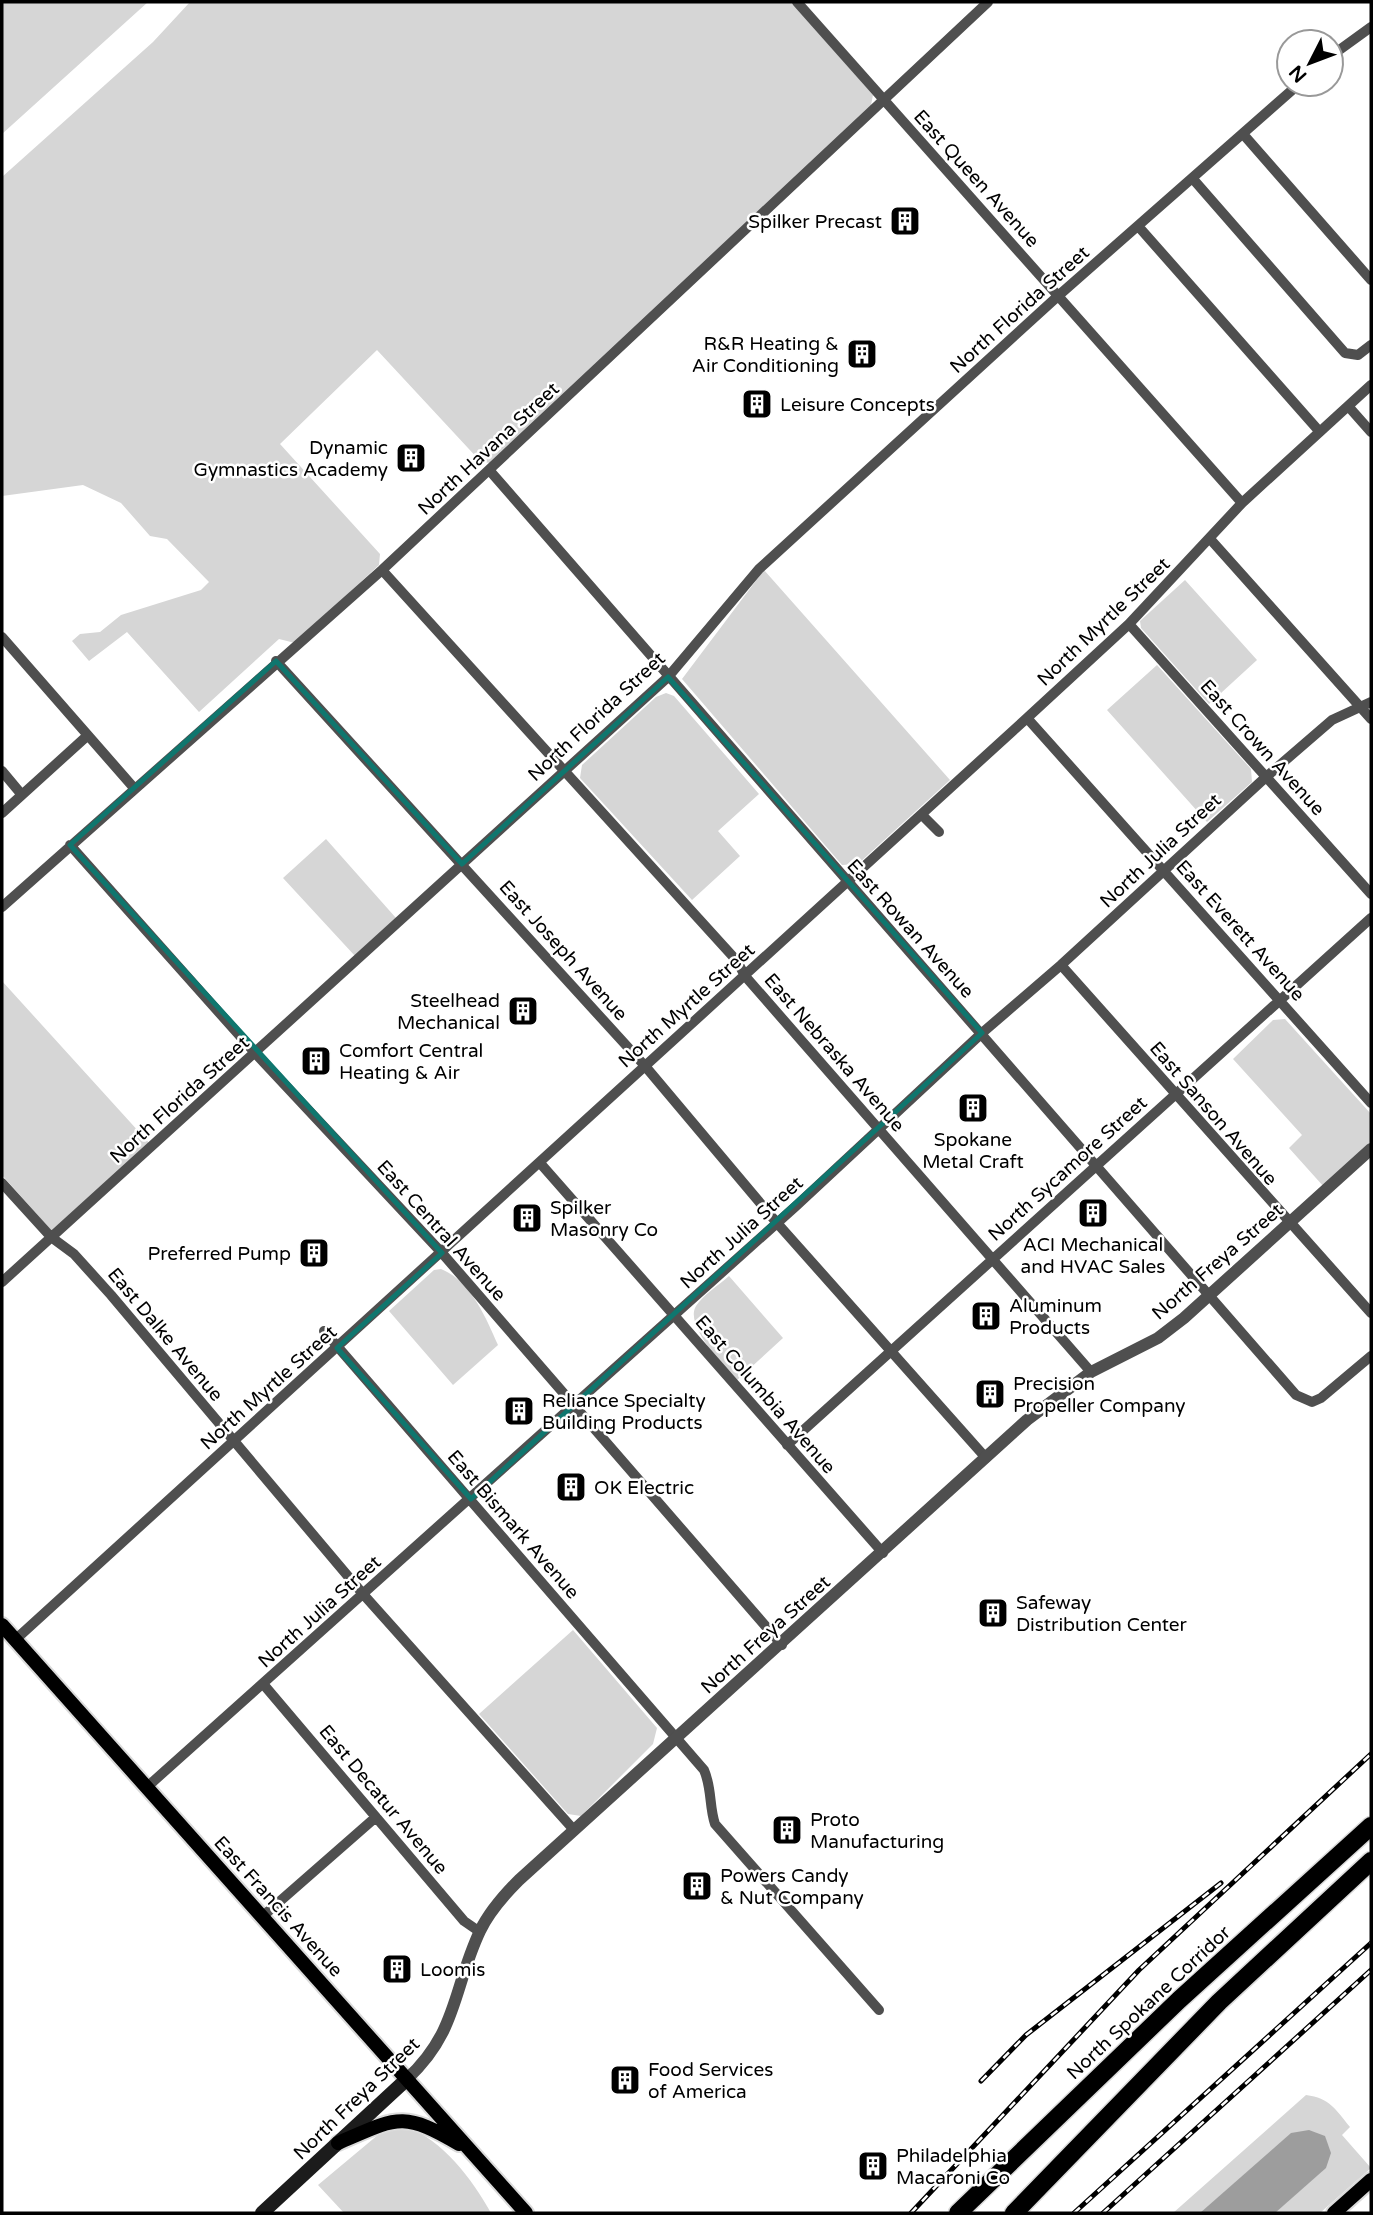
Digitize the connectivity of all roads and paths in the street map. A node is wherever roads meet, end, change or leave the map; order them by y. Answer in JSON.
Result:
{"nodes":[{"id":1,"x":797,"y":2,"type":"edge"},
{"id":2,"x":988,"y":2,"type":"edge"},
{"id":3,"x":1371,"y":27,"type":"edge"},
{"id":4,"x":1345,"y":46,"type":"edge"},
{"id":5,"x":1283,"y":98,"type":"edge"},
{"id":6,"x":886,"y":100,"type":"junction"},
{"id":7,"x":1243,"y":134,"type":"junction"},
{"id":8,"x":1193,"y":179,"type":"junction"},
{"id":9,"x":1138,"y":226,"type":"junction"},
{"id":10,"x":1371,"y":280,"type":"edge"},
{"id":11,"x":1058,"y":296,"type":"junction"},
{"id":12,"x":1371,"y":345,"type":"edge"},
{"id":13,"x":1371,"y":386,"type":"edge"},
{"id":14,"x":1348,"y":406,"type":"junction"},
{"id":15,"x":1319,"y":432,"type":"junction"},
{"id":16,"x":1371,"y":432,"type":"edge"},
{"id":17,"x":490,"y":471,"type":"junction"},
{"id":18,"x":1242,"y":503,"type":"junction"},
{"id":19,"x":1211,"y":540,"type":"junction"},
{"id":20,"x":382,"y":570,"type":"junction"},
{"id":21,"x":1129,"y":624,"type":"junction"},
{"id":22,"x":2,"y":637,"type":"edge"},
{"id":23,"x":276,"y":661,"type":"junction"},
{"id":24,"x":668,"y":677,"type":"junction"},
{"id":25,"x":1371,"y":702,"type":"edge"},
{"id":26,"x":1359,"y":705,"type":"junction"},
{"id":27,"x":1027,"y":719,"type":"junction"},
{"id":28,"x":1371,"y":719,"type":"edge"},
{"id":29,"x":88,"y":736,"type":"junction"},
{"id":30,"x":565,"y":770,"type":"junction"},
{"id":31,"x":2,"y":771,"type":"edge"},
{"id":32,"x":1266,"y":777,"type":"junction"},
{"id":33,"x":134,"y":788,"type":"junction"},
{"id":34,"x":22,"y":794,"type":"junction"},
{"id":35,"x":2,"y":813,"type":"edge"},
{"id":36,"x":922,"y":815,"type":"junction"},
{"id":37,"x":939,"y":832,"type":"dead end"},
{"id":38,"x":69,"y":845,"type":"junction"},
{"id":39,"x":462,"y":864,"type":"junction"},
{"id":40,"x":1164,"y":871,"type":"junction"},
{"id":41,"x":846,"y":882,"type":"junction"},
{"id":42,"x":1371,"y":894,"type":"edge"},
{"id":43,"x":2,"y":906,"type":"edge"},
{"id":44,"x":1371,"y":918,"type":"edge"},
{"id":45,"x":1061,"y":965,"type":"junction"},
{"id":46,"x":745,"y":976,"type":"junction"},
{"id":47,"x":1279,"y":999,"type":"junction"},
{"id":48,"x":982,"y":1033,"type":"junction"},
{"id":49,"x":256,"y":1054,"type":"junction"},
{"id":50,"x":645,"y":1066,"type":"junction"},
{"id":51,"x":1175,"y":1094,"type":"junction"},
{"id":52,"x":1371,"y":1103,"type":"edge"},
{"id":53,"x":879,"y":1129,"type":"junction"},
{"id":54,"x":1371,"y":1149,"type":"edge"},
{"id":55,"x":540,"y":1163,"type":"junction"},
{"id":56,"x":1095,"y":1166,"type":"junction"},
{"id":57,"x":2,"y":1183,"type":"edge"},
{"id":58,"x":777,"y":1223,"type":"junction"},
{"id":59,"x":1290,"y":1224,"type":"junction"},
{"id":60,"x":51,"y":1237,"type":"junction"},
{"id":61,"x":442,"y":1253,"type":"junction"},
{"id":62,"x":993,"y":1259,"type":"junction"},
{"id":63,"x":2,"y":1282,"type":"edge"},
{"id":64,"x":1210,"y":1296,"type":"junction"},
{"id":65,"x":1371,"y":1313,"type":"edge"},
{"id":66,"x":673,"y":1315,"type":"junction"},
{"id":67,"x":324,"y":1331,"type":"dead end"},
{"id":68,"x":337,"y":1348,"type":"junction"},
{"id":69,"x":891,"y":1350,"type":"junction"},
{"id":70,"x":1371,"y":1356,"type":"edge"},
{"id":71,"x":1091,"y":1372,"type":"junction"},
{"id":72,"x":573,"y":1404,"type":"junction"},
{"id":73,"x":233,"y":1441,"type":"junction"},
{"id":74,"x":787,"y":1445,"type":"junction"},
{"id":75,"x":986,"y":1458,"type":"junction"},
{"id":76,"x":471,"y":1499,"type":"junction"},
{"id":77,"x":883,"y":1553,"type":"junction"},
{"id":78,"x":363,"y":1594,"type":"junction"},
{"id":79,"x":6,"y":1633,"type":"edge"},
{"id":80,"x":782,"y":1645,"type":"junction"},
{"id":81,"x":264,"y":1685,"type":"junction"},
{"id":82,"x":677,"y":1739,"type":"junction"},
{"id":83,"x":147,"y":1787,"type":"junction"},
{"id":84,"x":376,"y":1817,"type":"junction"},
{"id":85,"x":1371,"y":1826,"type":"edge"},
{"id":86,"x":574,"y":1830,"type":"junction"},
{"id":87,"x":1371,"y":1861,"type":"edge"},
{"id":88,"x":263,"y":1916,"type":"junction"},
{"id":89,"x":480,"y":1932,"type":"junction"},
{"id":90,"x":879,"y":2010,"type":"dead end"},
{"id":91,"x":407,"y":2080,"type":"junction"},
{"id":92,"x":338,"y":2143,"type":"junction"},
{"id":93,"x":471,"y":2151,"type":"junction"},
{"id":94,"x":1371,"y":2180,"type":"edge"},
{"id":95,"x":261,"y":2213,"type":"edge"},
{"id":96,"x":526,"y":2213,"type":"edge"},
{"id":97,"x":958,"y":2213,"type":"edge"},
{"id":98,"x":1014,"y":2213,"type":"edge"},
{"id":99,"x":1334,"y":2213,"type":"edge"}],
"edges":[{"from":1,"to":6,"type":"street","name":"East Queen Avenue"},
{"from":2,"to":6,"type":"street","name":"North Havana Street"},
{"from":3,"to":4,"type":"street"},
{"from":5,"to":7,"type":"street","name":"North Florida Street"},
{"from":6,"to":11,"type":"street","name":"East Queen Avenue"},
{"from":6,"to":17,"type":"street","name":"North Havana Street"},
{"from":7,"to":8,"type":"street","name":"North Florida Street"},
{"from":7,"to":10,"type":"street"},
{"from":8,"to":9,"type":"street","name":"North Florida Street"},
{"from":8,"to":12,"type":"street"},
{"from":9,"to":11,"type":"street","name":"North Florida Street"},
{"from":9,"to":15,"type":"street"},
{"from":11,"to":18,"type":"street","name":"East Queen Avenue"},
{"from":11,"to":24,"type":"street","name":"North Florida Street"},
{"from":13,"to":14,"type":"street","name":"North Myrtle Street"},
{"from":14,"to":15,"type":"street","name":"North Myrtle Street"},
{"from":14,"to":16,"type":"street"},
{"from":15,"to":18,"type":"street","name":"North Myrtle Street"},
{"from":17,"to":20,"type":"street","name":"North Havana Street"},
{"from":17,"to":24,"type":"street","name":"East Rowan Avenue"},
{"from":18,"to":19,"type":"street","name":"North Myrtle Street"},
{"from":19,"to":21,"type":"street","name":"North Myrtle Street"},
{"from":19,"to":26,"type":"street"},
{"from":20,"to":23,"type":"street","name":"North Havana Street"},
{"from":20,"to":30,"type":"street","name":"East Nebraska Avenue"},
{"from":21,"to":27,"type":"street","name":"North Myrtle Street"},
{"from":21,"to":32,"type":"street","name":"East Crown Avenue"},
{"from":22,"to":29,"type":"street"},
{"from":23,"to":33,"type":"street","name":"North Havana Street"},
{"from":23,"to":39,"type":"street","name":"East Joseph Avenue"},
{"from":24,"to":30,"type":"street","name":"North Florida Street"},
{"from":24,"to":41,"type":"street","name":"East Rowan Avenue"},
{"from":25,"to":26,"type":"street","name":"North Julia Street"},
{"from":26,"to":28,"type":"street"},
{"from":26,"to":32,"type":"street","name":"North Julia Street"},
{"from":27,"to":36,"type":"street","name":"North Myrtle Street"},
{"from":27,"to":40,"type":"street","name":"East Everett Avenue"},
{"from":29,"to":33,"type":"street"},
{"from":29,"to":34,"type":"street"},
{"from":30,"to":39,"type":"street","name":"North Florida Street"},
{"from":30,"to":46,"type":"street","name":"East Nebraska Avenue"},
{"from":31,"to":34,"type":"street"},
{"from":32,"to":40,"type":"street","name":"North Julia Street"},
{"from":32,"to":42,"type":"street","name":"East Crown Avenue"},
{"from":33,"to":38,"type":"street","name":"North Havana Street"},
{"from":34,"to":35,"type":"street"},
{"from":36,"to":37,"type":"street"},
{"from":36,"to":41,"type":"street","name":"North Myrtle Street"},
{"from":38,"to":43,"type":"street","name":"North Havana Street"},
{"from":38,"to":49,"type":"street","name":"East Central Avenue"},
{"from":39,"to":49,"type":"street","name":"North Florida Street"},
{"from":39,"to":50,"type":"street","name":"East Joseph Avenue"},
{"from":40,"to":45,"type":"street","name":"North Julia Street"},
{"from":40,"to":47,"type":"street","name":"East Everett Avenue"},
{"from":41,"to":46,"type":"street","name":"North Myrtle Street"},
{"from":41,"to":48,"type":"street","name":"East Rowan Avenue"},
{"from":44,"to":47,"type":"street","name":"North Sycamore Street"},
{"from":45,"to":48,"type":"street","name":"North Julia Street"},
{"from":45,"to":51,"type":"street","name":"East Sanson Avenue"},
{"from":46,"to":50,"type":"street","name":"North Myrtle Street"},
{"from":46,"to":53,"type":"street","name":"East Nebraska Avenue"},
{"from":47,"to":51,"type":"street","name":"North Sycamore Street"},
{"from":47,"to":52,"type":"street","name":"East Everett Avenue"},
{"from":48,"to":53,"type":"street","name":"North Julia Street"},
{"from":48,"to":56,"type":"street","name":"East Rowan Avenue"},
{"from":49,"to":60,"type":"street","name":"North Florida Street"},
{"from":49,"to":61,"type":"street","name":"East Central Avenue"},
{"from":50,"to":55,"type":"street","name":"North Myrtle Street"},
{"from":50,"to":58,"type":"street","name":"East Joseph Avenue"},
{"from":51,"to":56,"type":"street","name":"North Sycamore Street"},
{"from":51,"to":59,"type":"street","name":"East Sanson Avenue"},
{"from":53,"to":58,"type":"street","name":"North Julia Street"},
{"from":53,"to":62,"type":"street","name":"East Nebraska Avenue"},
{"from":54,"to":59,"type":"street","name":"North Freya Street"},
{"from":55,"to":61,"type":"street","name":"North Myrtle Street"},
{"from":55,"to":66,"type":"street","name":"East Columbia Avenue"},
{"from":56,"to":62,"type":"street","name":"North Sycamore Street"},
{"from":56,"to":64,"type":"street","name":"East Rowan Avenue"},
{"from":57,"to":60,"type":"street","name":"East Dalke Avenue"},
{"from":58,"to":66,"type":"street","name":"North Julia Street"},
{"from":58,"to":69,"type":"street","name":"East Joseph Avenue"},
{"from":59,"to":64,"type":"street","name":"North Freya Street"},
{"from":59,"to":65,"type":"street","name":"East Sanson Avenue"},
{"from":60,"to":63,"type":"street","name":"North Florida Street"},
{"from":60,"to":73,"type":"street","name":"East Dalke Avenue"},
{"from":61,"to":68,"type":"street","name":"North Myrtle Street"},
{"from":61,"to":72,"type":"street","name":"East Central Avenue"},
{"from":62,"to":69,"type":"street","name":"North Sycamore Street"},
{"from":62,"to":71,"type":"street","name":"East Nebraska Avenue"},
{"from":64,"to":70,"type":"street","name":"East Rowan Avenue"},
{"from":64,"to":71,"type":"street","name":"North Freya Street"},
{"from":66,"to":72,"type":"street","name":"North Julia Street"},
{"from":66,"to":74,"type":"street","name":"East Columbia Avenue"},
{"from":67,"to":68,"type":"street","name":"East Bismark Avenue"},
{"from":68,"to":73,"type":"street","name":"North Myrtle Street"},
{"from":68,"to":76,"type":"street","name":"East Bismark Avenue"},
{"from":69,"to":74,"type":"street","name":"North Sycamore Street"},
{"from":69,"to":75,"type":"street","name":"East Joseph Avenue"},
{"from":71,"to":75,"type":"street","name":"North Freya Street"},
{"from":72,"to":76,"type":"street","name":"North Julia Street"},
{"from":72,"to":80,"type":"street","name":"East Central Avenue"},
{"from":73,"to":78,"type":"street","name":"East Dalke Avenue"},
{"from":73,"to":79,"type":"street","name":"North Myrtle Street"},
{"from":74,"to":77,"type":"street","name":"East Columbia Avenue"},
{"from":75,"to":77,"type":"street","name":"North Freya Street"},
{"from":76,"to":78,"type":"street","name":"North Julia Street"},
{"from":76,"to":82,"type":"street","name":"East Bismark Avenue"},
{"from":77,"to":80,"type":"street","name":"North Freya Street"},
{"from":78,"to":81,"type":"street","name":"North Julia Street"},
{"from":78,"to":86,"type":"street","name":"East Dalke Avenue"},
{"from":79,"to":83,"type":"main road","name":"East Francis Avenue"},
{"from":80,"to":82,"type":"street","name":"North Freya Street"},
{"from":81,"to":83,"type":"street","name":"North Julia Street"},
{"from":81,"to":84,"type":"street","name":"East Decatur Avenue"},
{"from":82,"to":86,"type":"street","name":"North Freya Street"},
{"from":82,"to":90,"type":"street","name":"East Bismark Avenue"},
{"from":83,"to":88,"type":"main road","name":"East Francis Avenue"},
{"from":84,"to":88,"type":"street"},
{"from":84,"to":89,"type":"street","name":"East Decatur Avenue"},
{"from":85,"to":97,"type":"highway","name":"North Spokane Corridor"},
{"from":86,"to":89,"type":"street","name":"North Freya Street"},
{"from":87,"to":98,"type":"highway"},
{"from":88,"to":91,"type":"main road","name":"East Francis Avenue"},
{"from":89,"to":91,"type":"street","name":"North Freya Street"},
{"from":91,"to":92,"type":"main road","name":"North Freya Street"},
{"from":91,"to":93,"type":"main road","name":"East Francis Avenue"},
{"from":92,"to":93,"type":"main road"},
{"from":92,"to":95,"type":"main road","name":"North Freya Street"},
{"from":93,"to":96,"type":"main road","name":"East Francis Avenue"},
{"from":94,"to":99,"type":"main road"}]}
